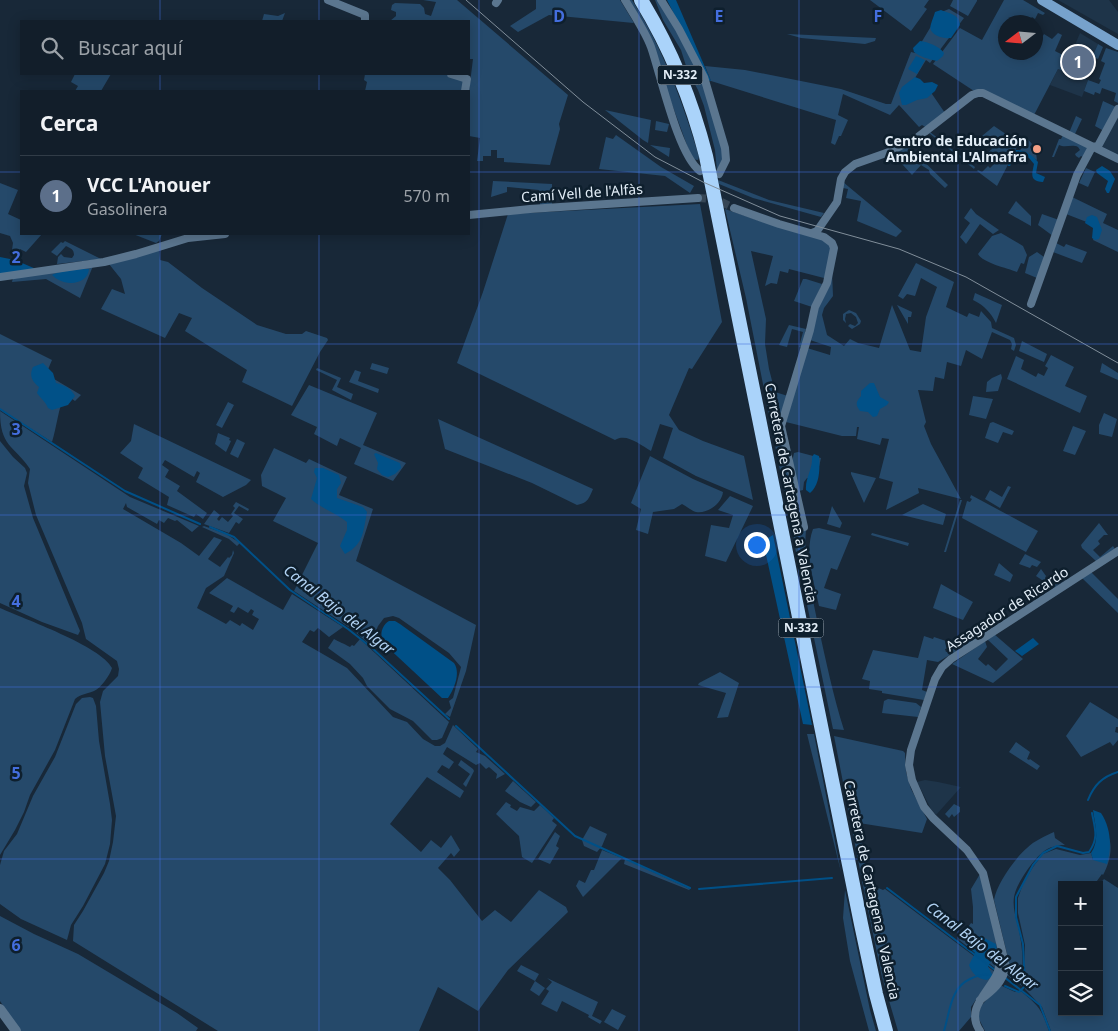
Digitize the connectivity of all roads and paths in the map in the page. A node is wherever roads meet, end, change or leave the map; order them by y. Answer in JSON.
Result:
{"nodes":[{"id":1,"x":328,"y":0,"type":"edge"},
{"id":2,"x":625,"y":0,"type":"edge"},
{"id":3,"x":642,"y":0,"type":"edge"},
{"id":4,"x":661,"y":0,"type":"edge"},
{"id":5,"x":1042,"y":0,"type":"edge"},
{"id":6,"x":365,"y":20,"type":"edge"},
{"id":7,"x":1118,"y":44,"type":"edge"},
{"id":8,"x":454,"y":75,"type":"edge"},
{"id":9,"x":464,"y":90,"type":"edge"},
{"id":10,"x":1118,"y":108,"type":"edge"},
{"id":11,"x":1092,"y":147,"type":"junction"},
{"id":12,"x":1118,"y":159,"type":"edge"},
{"id":13,"x":700,"y":171,"type":"dead end"},
{"id":14,"x":719,"y":174,"type":"dead end"},
{"id":15,"x":698,"y":198,"type":"tunnel mouth"},
{"id":16,"x":734,"y":208,"type":"tunnel mouth"},
{"id":17,"x":470,"y":215,"type":"edge"},
{"id":18,"x":821,"y":226,"type":"junction"},
{"id":19,"x":812,"y":234,"type":"junction"},
{"id":20,"x":216,"y":235,"type":"edge"},
{"id":21,"x":824,"y":237,"type":"junction"},
{"id":22,"x":0,"y":278,"type":"edge"},
{"id":23,"x":1031,"y":304,"type":"dead end"},
{"id":24,"x":800,"y":528,"type":"dead end"},
{"id":25,"x":1118,"y":551,"type":"edge"},
{"id":26,"x":0,"y":1009,"type":"edge"},
{"id":27,"x":16,"y":1031,"type":"edge"},
{"id":28,"x":886,"y":1031,"type":"edge"},
{"id":29,"x":980,"y":1031,"type":"edge"}],
"edges":[{"from":1,"to":6,"type":"street"},
{"from":2,"to":13,"type":"street"},
{"from":3,"to":28,"type":"highway","name":"Carretera de Cartagena a Valencia","number":"N-332"},
{"from":4,"to":14,"type":"street"},
{"from":5,"to":7,"type":"main road"},
{"from":8,"to":9,"type":"street"},
{"from":10,"to":11,"type":"street"},
{"from":11,"to":12,"type":"street"},
{"from":11,"to":18,"type":"street"},
{"from":11,"to":23,"type":"street"},
{"from":15,"to":17,"type":"street","name":"Camí Vell de l'Alfàs"},
{"from":16,"to":19,"type":"street"},
{"from":18,"to":19,"type":"street"},
{"from":18,"to":21,"type":"street"},
{"from":19,"to":21,"type":"street"},
{"from":20,"to":22,"type":"street"},
{"from":21,"to":24,"type":"street"},
{"from":25,"to":29,"type":"street","name":"Assagador de Ricardo"},
{"from":26,"to":27,"type":"street"}]}
